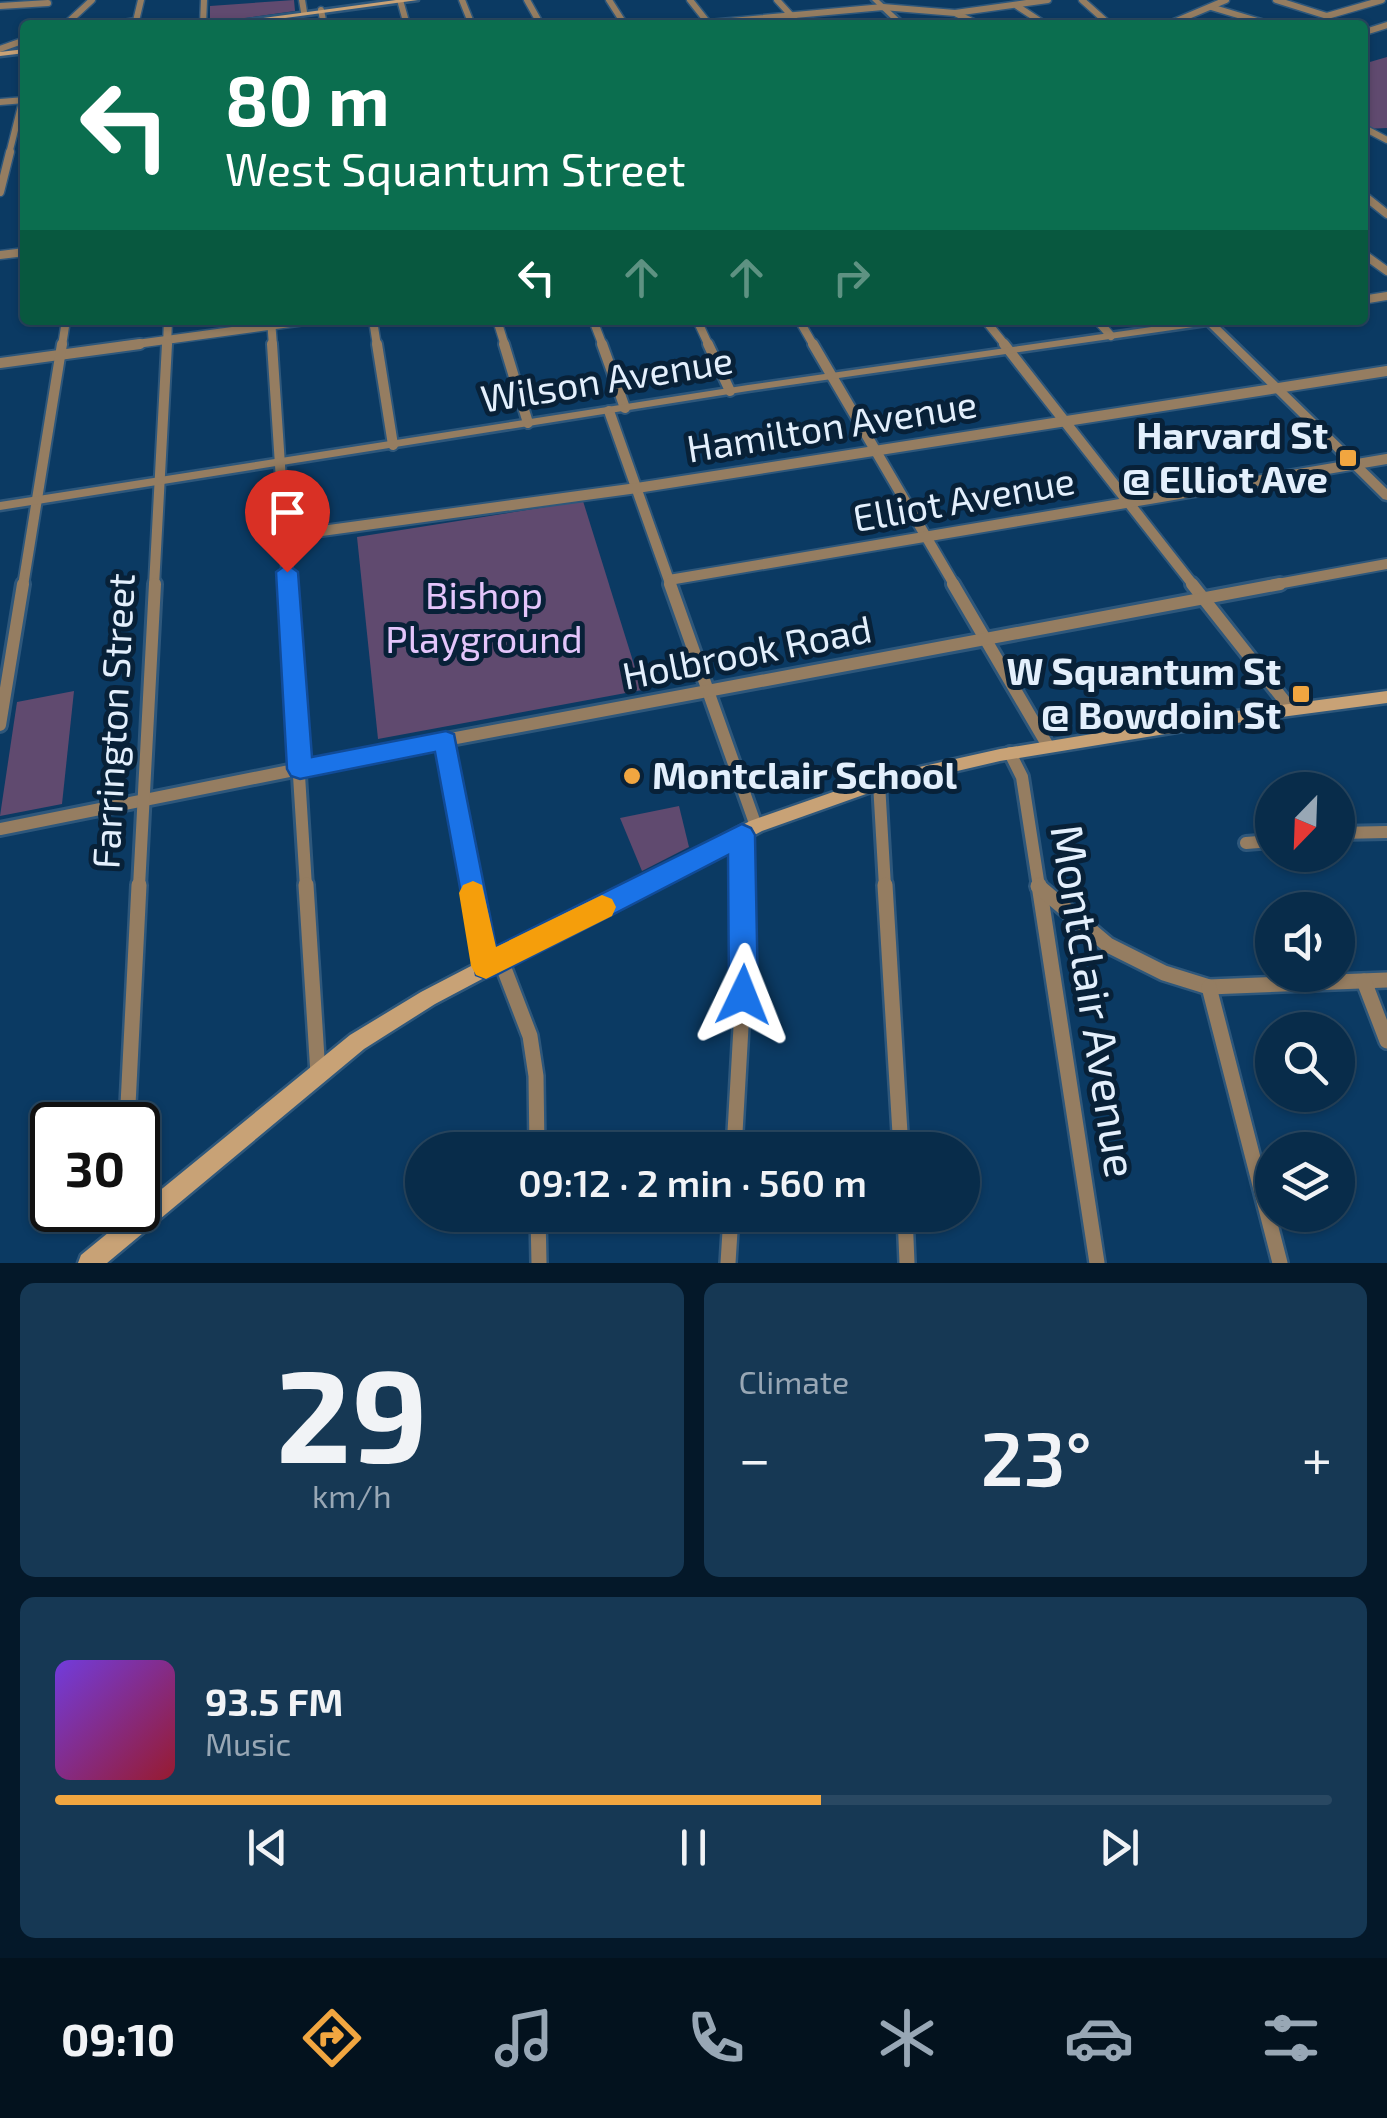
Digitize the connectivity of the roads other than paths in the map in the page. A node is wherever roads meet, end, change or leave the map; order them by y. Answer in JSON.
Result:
{"nodes":[{"id":1,"x":92,"y":0,"type":"edge"},
{"id":2,"x":302,"y":0,"type":"edge"},
{"id":3,"x":414,"y":0,"type":"edge"},
{"id":4,"x":777,"y":0,"type":"edge"},
{"id":5,"x":875,"y":0,"type":"edge"},
{"id":6,"x":1048,"y":0,"type":"edge"},
{"id":7,"x":1082,"y":0,"type":"edge"},
{"id":8,"x":1202,"y":0,"type":"edge"},
{"id":9,"x":1226,"y":0,"type":"edge"},
{"id":10,"x":1276,"y":0,"type":"edge"},
{"id":11,"x":1382,"y":0,"type":"edge"},
{"id":12,"x":400,"y":1,"type":"edge"},
{"id":13,"x":48,"y":3,"type":"dead end"},
{"id":14,"x":0,"y":6,"type":"edge"},
{"id":15,"x":1017,"y":6,"type":"junction"},
{"id":16,"x":1213,"y":6,"type":"junction"},
{"id":17,"x":882,"y":7,"type":"junction"},
{"id":18,"x":321,"y":10,"type":"junction"},
{"id":19,"x":304,"y":12,"type":"junction"},
{"id":20,"x":955,"y":13,"type":"junction"},
{"id":21,"x":792,"y":16,"type":"junction"},
{"id":22,"x":70,"y":20,"type":"edge"},
{"id":23,"x":264,"y":20,"type":"edge"},
{"id":24,"x":323,"y":20,"type":"edge"},
{"id":25,"x":750,"y":20,"type":"edge"},
{"id":26,"x":796,"y":20,"type":"edge"},
{"id":27,"x":896,"y":20,"type":"edge"},
{"id":28,"x":970,"y":20,"type":"edge"},
{"id":29,"x":1038,"y":20,"type":"edge"},
{"id":30,"x":1104,"y":20,"type":"edge"},
{"id":31,"x":1180,"y":20,"type":"edge"},
{"id":32,"x":1256,"y":20,"type":"edge"},
{"id":33,"x":20,"y":110,"type":"edge"},
{"id":34,"x":1368,"y":130,"type":"dead end"},
{"id":35,"x":1387,"y":140,"type":"edge"},
{"id":36,"x":4,"y":160,"type":"edge"},
{"id":37,"x":0,"y":192,"type":"edge"},
{"id":38,"x":65,"y":325,"type":"edge"},
{"id":39,"x":168,"y":325,"type":"edge"},
{"id":40,"x":260,"y":325,"type":"edge"},
{"id":41,"x":272,"y":325,"type":"edge"},
{"id":42,"x":373,"y":325,"type":"edge"},
{"id":43,"x":499,"y":325,"type":"edge"},
{"id":44,"x":595,"y":325,"type":"edge"},
{"id":45,"x":699,"y":325,"type":"edge"},
{"id":46,"x":802,"y":325,"type":"edge"},
{"id":47,"x":989,"y":325,"type":"edge"},
{"id":48,"x":1101,"y":325,"type":"edge"},
{"id":49,"x":1182,"y":325,"type":"edge"},
{"id":50,"x":1212,"y":325,"type":"edge"},
{"id":51,"x":1111,"y":336,"type":"junction"},
{"id":52,"x":167,"y":340,"type":"junction"},
{"id":53,"x":1009,"y":350,"type":"junction"},
{"id":54,"x":61,"y":354,"type":"junction"},
{"id":55,"x":0,"y":364,"type":"edge"},
{"id":56,"x":1387,"y":371,"type":"edge"},
{"id":57,"x":832,"y":376,"type":"junction"},
{"id":58,"x":1276,"y":388,"type":"junction"},
{"id":59,"x":730,"y":391,"type":"junction"},
{"id":60,"x":625,"y":408,"type":"junction"},
{"id":61,"x":610,"y":410,"type":"junction"},
{"id":62,"x":1065,"y":421,"type":"junction"},
{"id":63,"x":528,"y":423,"type":"junction"},
{"id":64,"x":393,"y":445,"type":"junction"},
{"id":65,"x":876,"y":450,"type":"junction"},
{"id":66,"x":1387,"y":459,"type":"edge"},
{"id":67,"x":278,"y":462,"type":"junction"},
{"id":68,"x":1354,"y":464,"type":"junction"},
{"id":69,"x":158,"y":481,"type":"junction"},
{"id":70,"x":637,"y":488,"type":"junction"},
{"id":71,"x":1387,"y":496,"type":"edge"},
{"id":72,"x":36,"y":501,"type":"junction"},
{"id":73,"x":1130,"y":503,"type":"junction"},
{"id":74,"x":0,"y":506,"type":"edge"},
{"id":75,"x":285,"y":536,"type":"junction"},
{"id":76,"x":926,"y":537,"type":"junction"},
{"id":77,"x":1387,"y":564,"type":"edge"},
{"id":78,"x":669,"y":580,"type":"junction"},
{"id":79,"x":1206,"y":598,"type":"junction"},
{"id":80,"x":987,"y":639,"type":"junction"},
{"id":81,"x":708,"y":691,"type":"junction"},
{"id":82,"x":1387,"y":697,"type":"edge"},
{"id":83,"x":1290,"y":708,"type":"junction"},
{"id":84,"x":0,"y":725,"type":"edge"},
{"id":85,"x":446,"y":740,"type":"junction"},
{"id":86,"x":1048,"y":746,"type":"junction"},
{"id":87,"x":1010,"y":753,"type":"junction"},
{"id":88,"x":300,"y":769,"type":"junction"},
{"id":89,"x":879,"y":783,"type":"junction"},
{"id":90,"x":143,"y":802,"type":"junction"},
{"id":91,"x":0,"y":829,"type":"edge"},
{"id":92,"x":749,"y":831,"type":"junction"},
{"id":93,"x":1387,"y":832,"type":"edge"},
{"id":94,"x":1355,"y":833,"type":"edge"},
{"id":95,"x":1246,"y":843,"type":"dead end"},
{"id":96,"x":1255,"y":843,"type":"edge"},
{"id":97,"x":1038,"y":886,"type":"junction"},
{"id":98,"x":493,"y":962,"type":"junction"},
{"id":99,"x":1387,"y":980,"type":"edge"},
{"id":100,"x":1364,"y":981,"type":"junction"},
{"id":101,"x":1209,"y":987,"type":"junction"},
{"id":102,"x":1387,"y":1041,"type":"edge"},
{"id":103,"x":318,"y":1074,"type":"junction"},
{"id":104,"x":128,"y":1102,"type":"edge"},
{"id":105,"x":538,"y":1132,"type":"edge"},
{"id":106,"x":735,"y":1132,"type":"edge"},
{"id":107,"x":900,"y":1132,"type":"edge"},
{"id":108,"x":121,"y":1232,"type":"edge"},
{"id":109,"x":538,"y":1232,"type":"edge"},
{"id":110,"x":730,"y":1232,"type":"edge"},
{"id":111,"x":905,"y":1232,"type":"edge"},
{"id":112,"x":121,"y":1239,"type":"junction"},
{"id":113,"x":89,"y":1263,"type":"edge"},
{"id":114,"x":539,"y":1263,"type":"edge"},
{"id":115,"x":728,"y":1263,"type":"edge"},
{"id":116,"x":907,"y":1263,"type":"edge"},
{"id":117,"x":1097,"y":1263,"type":"edge"},
{"id":118,"x":1280,"y":1263,"type":"edge"}],
"edges":[{"from":1,"to":22,"type":"street"},
{"from":2,"to":19,"type":"street"},
{"from":3,"to":12,"type":"main road"},
{"from":4,"to":21,"type":"street"},
{"from":5,"to":17,"type":"street"},
{"from":6,"to":15,"type":"street"},
{"from":7,"to":30,"type":"street"},
{"from":8,"to":16,"type":"street"},
{"from":9,"to":16,"type":"street"},
{"from":10,"to":11,"type":"street"},
{"from":12,"to":18,"type":"main road"},
{"from":13,"to":14,"type":"street"},
{"from":15,"to":20,"type":"street"},
{"from":15,"to":29,"type":"street"},
{"from":16,"to":31,"type":"street"},
{"from":16,"to":32,"type":"street"},
{"from":17,"to":20,"type":"street"},
{"from":17,"to":21,"type":"street"},
{"from":17,"to":27,"type":"street"},
{"from":18,"to":19,"type":"main road"},
{"from":18,"to":24,"type":"street"},
{"from":19,"to":23,"type":"main road"},
{"from":20,"to":28,"type":"street"},
{"from":21,"to":25,"type":"street"},
{"from":21,"to":26,"type":"street"},
{"from":33,"to":36,"type":"street"},
{"from":34,"to":35,"type":"street"},
{"from":36,"to":37,"type":"street"},
{"from":38,"to":54,"type":"street"},
{"from":39,"to":52,"type":"street","name":"Farrington Street"},
{"from":40,"to":52,"type":"street"},
{"from":41,"to":67,"type":"street"},
{"from":42,"to":64,"type":"street"},
{"from":43,"to":63,"type":"street"},
{"from":44,"to":60,"type":"street"},
{"from":45,"to":59,"type":"street"},
{"from":46,"to":57,"type":"street"},
{"from":47,"to":53,"type":"street"},
{"from":48,"to":51,"type":"street"},
{"from":49,"to":51,"type":"street","name":"Wilson Avenue"},
{"from":50,"to":58,"type":"street"},
{"from":51,"to":53,"type":"street","name":"Wilson Avenue"},
{"from":52,"to":54,"type":"street"},
{"from":52,"to":69,"type":"street","name":"Farrington Street"},
{"from":53,"to":57,"type":"street","name":"Wilson Avenue"},
{"from":53,"to":62,"type":"street"},
{"from":54,"to":55,"type":"street"},
{"from":54,"to":72,"type":"street"},
{"from":56,"to":58,"type":"street","name":"Hamilton Avenue"},
{"from":57,"to":59,"type":"street","name":"Wilson Avenue"},
{"from":57,"to":65,"type":"street"},
{"from":58,"to":62,"type":"street","name":"Hamilton Avenue"},
{"from":58,"to":68,"type":"street"},
{"from":59,"to":60,"type":"street","name":"Wilson Avenue"},
{"from":60,"to":61,"type":"street","name":"Wilson Avenue"},
{"from":61,"to":63,"type":"street","name":"Wilson Avenue"},
{"from":61,"to":70,"type":"street"},
{"from":62,"to":65,"type":"street","name":"Hamilton Avenue"},
{"from":62,"to":73,"type":"street"},
{"from":63,"to":64,"type":"street","name":"Wilson Avenue"},
{"from":64,"to":67,"type":"street","name":"Wilson Avenue"},
{"from":65,"to":70,"type":"street","name":"Hamilton Avenue"},
{"from":65,"to":76,"type":"street"},
{"from":66,"to":68,"type":"street","name":"Elliot Avenue"},
{"from":67,"to":69,"type":"street","name":"Wilson Avenue"},
{"from":67,"to":75,"type":"street"},
{"from":68,"to":71,"type":"street"},
{"from":68,"to":73,"type":"street","name":"Elliot Avenue"},
{"from":69,"to":72,"type":"street","name":"Wilson Avenue"},
{"from":69,"to":90,"type":"street","name":"Farrington Street"},
{"from":70,"to":75,"type":"street","name":"Hamilton Avenue"},
{"from":70,"to":78,"type":"street"},
{"from":72,"to":74,"type":"street","name":"Wilson Avenue"},
{"from":72,"to":84,"type":"street"},
{"from":73,"to":76,"type":"street","name":"Elliot Avenue"},
{"from":73,"to":79,"type":"street"},
{"from":75,"to":88,"type":"street"},
{"from":76,"to":78,"type":"street","name":"Elliot Avenue"},
{"from":76,"to":80,"type":"street"},
{"from":77,"to":79,"type":"street","name":"Holbrook Road"},
{"from":78,"to":81,"type":"street"},
{"from":79,"to":80,"type":"street","name":"Holbrook Road"},
{"from":79,"to":83,"type":"street"},
{"from":80,"to":81,"type":"street","name":"Holbrook Road"},
{"from":80,"to":86,"type":"street"},
{"from":81,"to":85,"type":"street","name":"Holbrook Road"},
{"from":81,"to":92,"type":"street"},
{"from":82,"to":83,"type":"main road"},
{"from":83,"to":86,"type":"main road"},
{"from":85,"to":88,"type":"street","name":"Holbrook Road"},
{"from":85,"to":98,"type":"street"},
{"from":86,"to":87,"type":"main road"},
{"from":87,"to":89,"type":"main road"},
{"from":87,"to":97,"type":"street","name":"Montclair Avenue"},
{"from":88,"to":90,"type":"street","name":"Holbrook Road"},
{"from":88,"to":103,"type":"street"},
{"from":89,"to":92,"type":"main road"},
{"from":89,"to":107,"type":"street"},
{"from":90,"to":91,"type":"street","name":"Holbrook Road"},
{"from":90,"to":104,"type":"street","name":"Farrington Street"},
{"from":92,"to":98,"type":"main road"},
{"from":92,"to":106,"type":"street"},
{"from":93,"to":94,"type":"street"},
{"from":95,"to":96,"type":"street"},
{"from":97,"to":101,"type":"street"},
{"from":97,"to":117,"type":"street","name":"Montclair Avenue"},
{"from":98,"to":103,"type":"main road"},
{"from":98,"to":105,"type":"street"},
{"from":99,"to":100,"type":"street"},
{"from":100,"to":101,"type":"street"},
{"from":100,"to":102,"type":"street"},
{"from":101,"to":118,"type":"street"},
{"from":103,"to":112,"type":"main road"},
{"from":108,"to":112,"type":"street"},
{"from":109,"to":114,"type":"street"},
{"from":110,"to":115,"type":"street"},
{"from":111,"to":116,"type":"street"},
{"from":112,"to":113,"type":"main road"}]}
